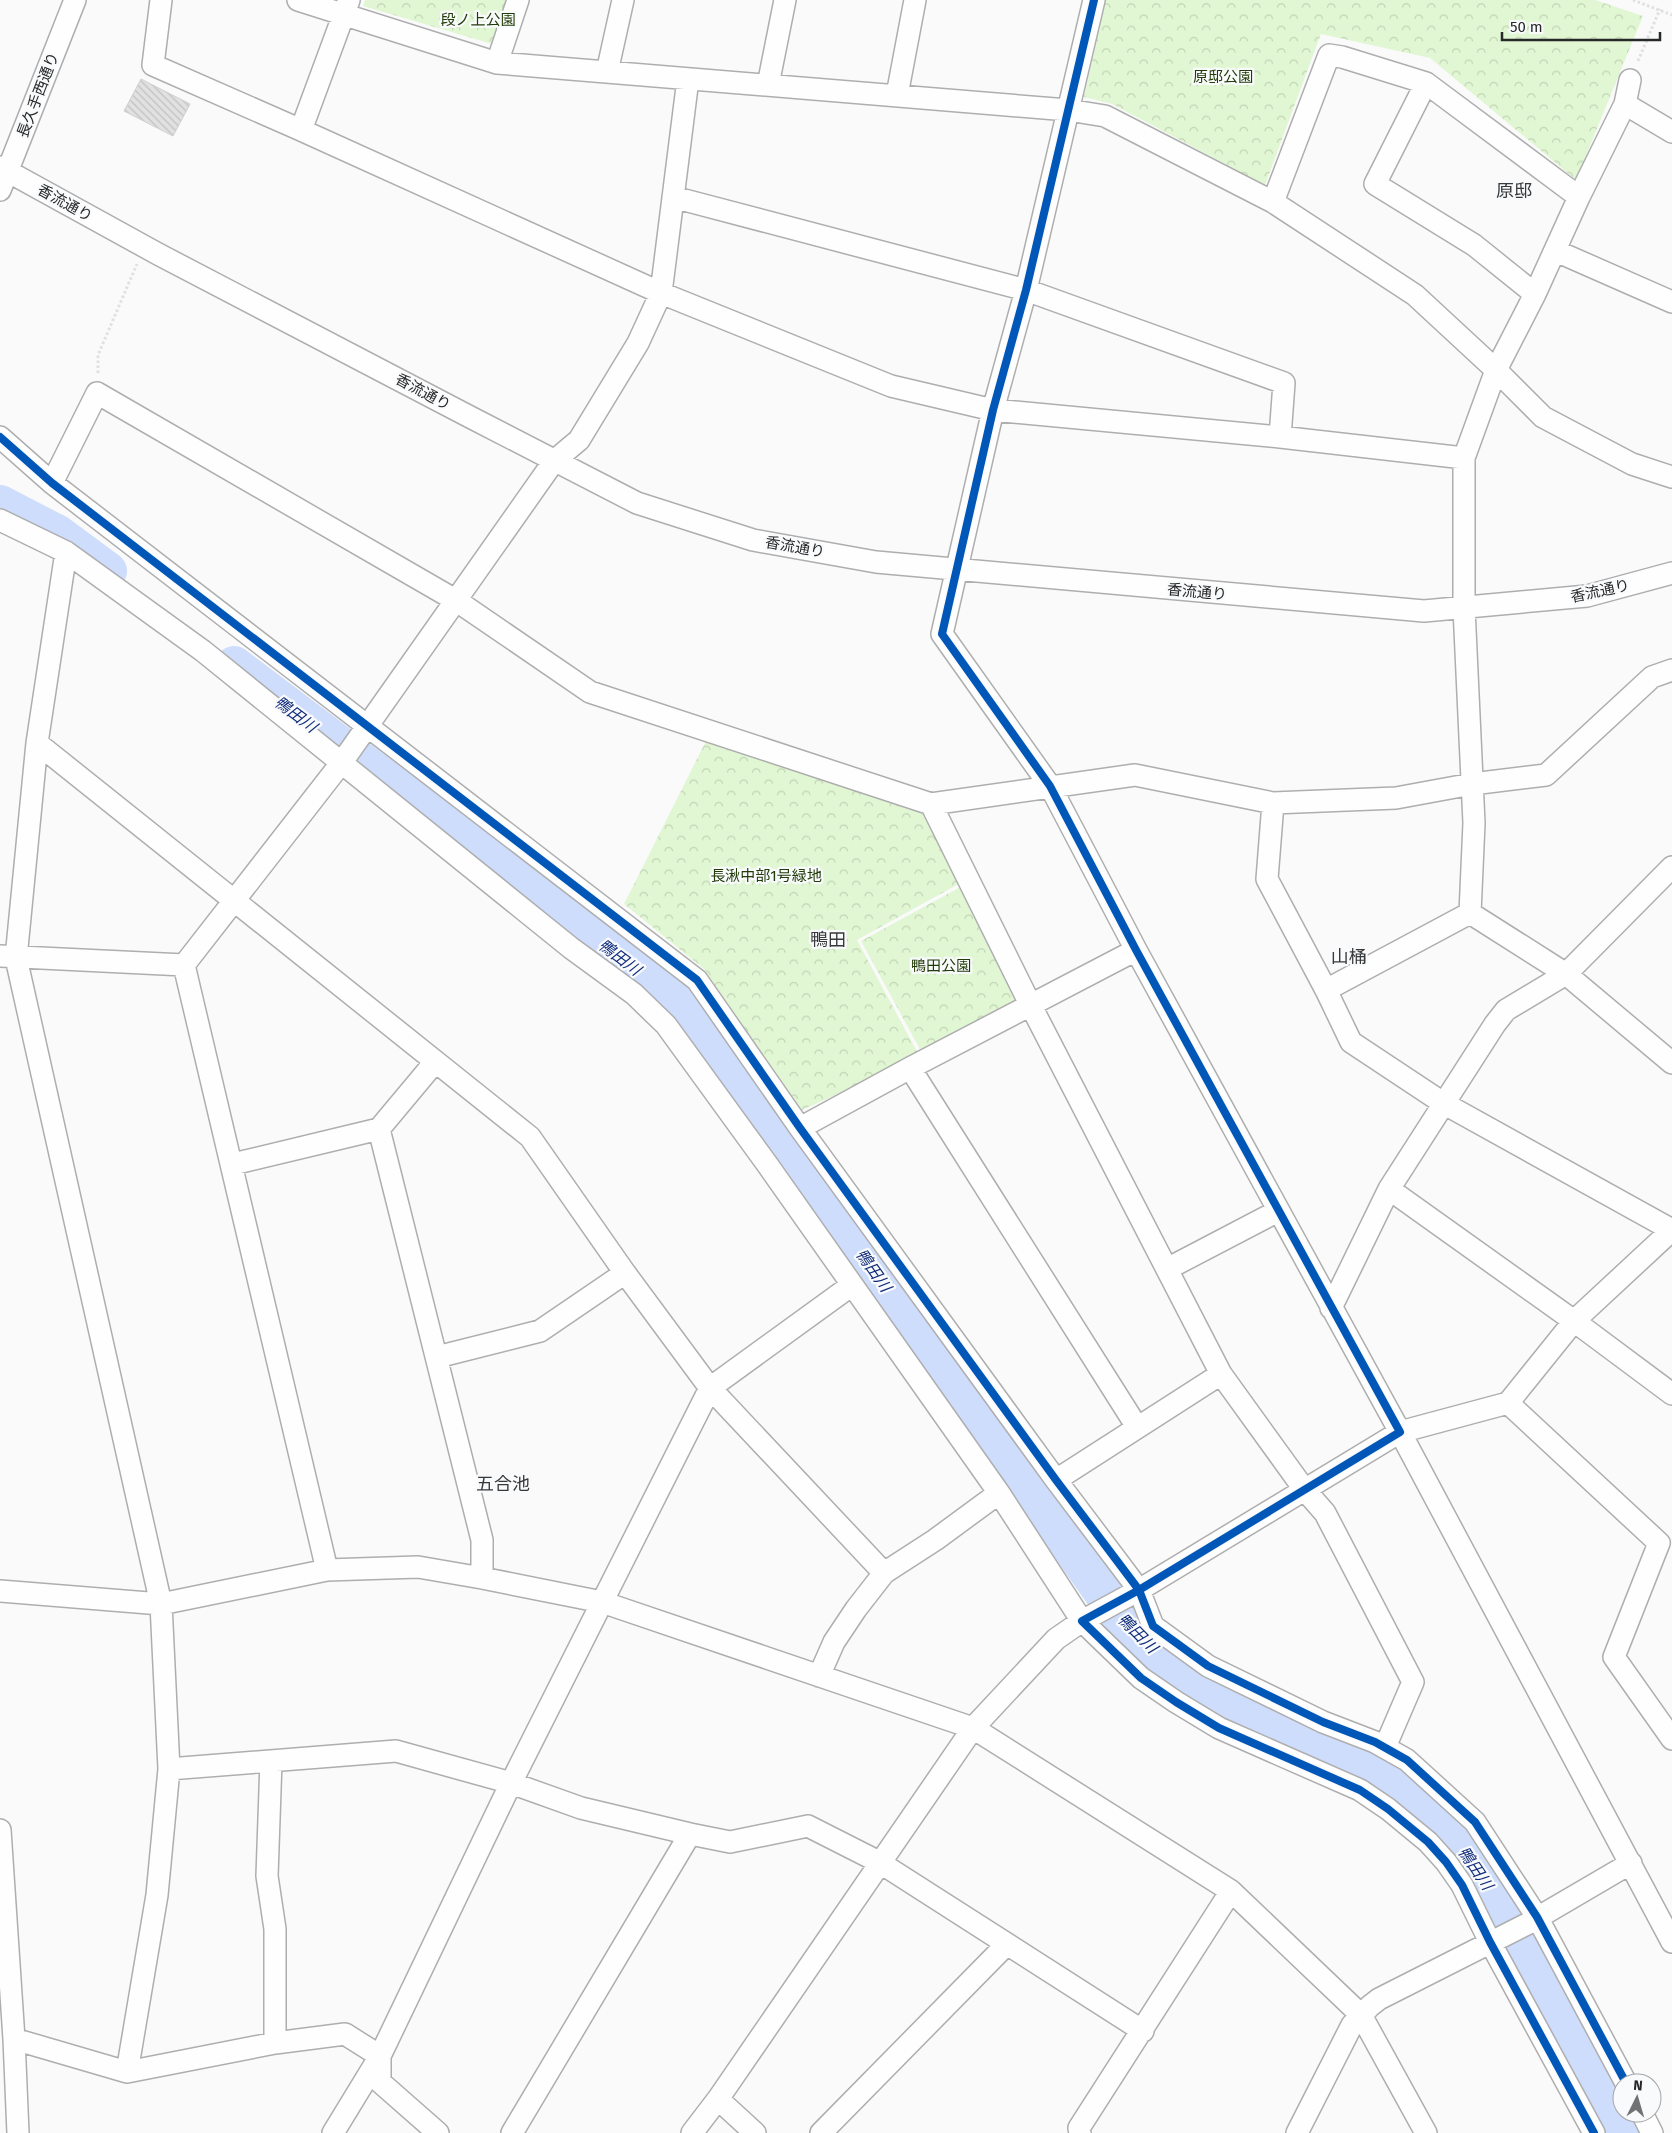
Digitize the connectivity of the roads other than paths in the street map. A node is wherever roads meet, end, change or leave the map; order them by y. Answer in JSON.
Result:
{"nodes":[{"id":1,"x":75,"y":0,"type":"edge"},
{"id":2,"x":161,"y":0,"type":"edge"},
{"id":3,"x":298,"y":0,"type":"edge"},
{"id":4,"x":518,"y":0,"type":"edge"},
{"id":5,"x":623,"y":0,"type":"edge"},
{"id":6,"x":785,"y":0,"type":"edge"},
{"id":7,"x":916,"y":0,"type":"edge"},
{"id":8,"x":1094,"y":0,"type":"edge"},
{"id":9,"x":346,"y":7,"type":"edge"},
{"id":10,"x":497,"y":63,"type":"junction"},
{"id":11,"x":607,"y":72,"type":"junction"},
{"id":12,"x":688,"y":79,"type":"junction"},
{"id":13,"x":1630,"y":80,"type":"road end"},
{"id":14,"x":1426,"y":83,"type":"junction"},
{"id":15,"x":768,"y":85,"type":"junction"},
{"id":16,"x":897,"y":95,"type":"junction"},
{"id":17,"x":1625,"y":104,"type":"junction"},
{"id":18,"x":1068,"y":110,"type":"junction"},
{"id":19,"x":301,"y":130,"type":"junction"},
{"id":20,"x":1672,"y":132,"type":"edge"},
{"id":21,"x":3,"y":176,"type":"edge"},
{"id":22,"x":1579,"y":196,"type":"junction"},
{"id":23,"x":673,"y":197,"type":"junction"},
{"id":24,"x":1273,"y":202,"type":"junction"},
{"id":25,"x":1556,"y":251,"type":"junction"},
{"id":26,"x":1026,"y":290,"type":"junction"},
{"id":27,"x":661,"y":293,"type":"junction"},
{"id":28,"x":1535,"y":294,"type":"junction"},
{"id":29,"x":1672,"y":302,"type":"edge"},
{"id":30,"x":1496,"y":370,"type":"junction"},
{"id":31,"x":994,"y":410,"type":"junction"},
{"id":32,"x":0,"y":437,"type":"edge"},
{"id":33,"x":1280,"y":437,"type":"junction"},
{"id":34,"x":1464,"y":458,"type":"junction"},
{"id":35,"x":554,"y":461,"type":"junction"},
{"id":36,"x":1672,"y":477,"type":"edge"},
{"id":37,"x":52,"y":483,"type":"junction"},
{"id":38,"x":0,"y":520,"type":"edge"},
{"id":39,"x":66,"y":552,"type":"junction"},
{"id":40,"x":956,"y":571,"type":"junction"},
{"id":41,"x":1672,"y":573,"type":"edge"},
{"id":42,"x":457,"y":601,"type":"junction"},
{"id":43,"x":1464,"y":608,"type":"junction"},
{"id":44,"x":1672,"y":670,"type":"edge"},
{"id":45,"x":368,"y":726,"type":"junction"},
{"id":46,"x":37,"y":743,"type":"junction"},
{"id":47,"x":342,"y":762,"type":"junction"},
{"id":48,"x":1472,"y":784,"type":"junction"},
{"id":49,"x":1050,"y":786,"type":"junction"},
{"id":50,"x":1273,"y":803,"type":"junction"},
{"id":51,"x":932,"y":804,"type":"junction"},
{"id":52,"x":1672,"y":867,"type":"edge"},
{"id":53,"x":234,"y":900,"type":"junction"},
{"id":54,"x":1470,"y":913,"type":"junction"},
{"id":55,"x":1136,"y":950,"type":"junction"},
{"id":56,"x":8,"y":957,"type":"edge"},
{"id":57,"x":184,"y":965,"type":"junction"},
{"id":58,"x":1566,"y":974,"type":"junction"},
{"id":59,"x":1326,"y":990,"type":"junction"},
{"id":60,"x":1030,"y":1004,"type":"junction"},
{"id":61,"x":435,"y":1062,"type":"junction"},
{"id":62,"x":1672,"y":1063,"type":"edge"},
{"id":63,"x":910,"y":1068,"type":"junction"},
{"id":64,"x":1443,"y":1103,"type":"junction"},
{"id":65,"x":800,"y":1128,"type":"junction"},
{"id":66,"x":380,"y":1129,"type":"junction"},
{"id":67,"x":233,"y":1164,"type":"junction"},
{"id":68,"x":1389,"y":1189,"type":"junction"},
{"id":69,"x":1278,"y":1211,"type":"junction"},
{"id":70,"x":1672,"y":1230,"type":"edge"},
{"id":71,"x":1167,"y":1269,"type":"junction"},
{"id":72,"x":625,"y":1273,"type":"junction"},
{"id":73,"x":852,"y":1285,"type":"junction"},
{"id":74,"x":1331,"y":1308,"type":"junction"},
{"id":75,"x":1574,"y":1321,"type":"junction"},
{"id":76,"x":437,"y":1357,"type":"junction"},
{"id":77,"x":1221,"y":1374,"type":"junction"},
{"id":78,"x":710,"y":1388,"type":"junction"},
{"id":79,"x":1672,"y":1394,"type":"edge"},
{"id":80,"x":1508,"y":1403,"type":"junction"},
{"id":81,"x":1137,"y":1426,"type":"junction"},
{"id":82,"x":1400,"y":1432,"type":"junction"},
{"id":83,"x":1056,"y":1480,"type":"junction"},
{"id":84,"x":1304,"y":1489,"type":"junction"},
{"id":85,"x":999,"y":1494,"type":"junction"},
{"id":86,"x":327,"y":1570,"type":"junction"},
{"id":87,"x":884,"y":1573,"type":"junction"},
{"id":88,"x":482,"y":1578,"type":"junction"},
{"id":89,"x":1139,"y":1590,"type":"junction"},
{"id":90,"x":0,"y":1591,"type":"edge"},
{"id":91,"x":602,"y":1602,"type":"junction"},
{"id":92,"x":161,"y":1604,"type":"junction"},
{"id":93,"x":1082,"y":1621,"type":"junction"},
{"id":94,"x":819,"y":1676,"type":"junction"},
{"id":95,"x":973,"y":1728,"type":"junction"},
{"id":96,"x":1670,"y":1734,"type":"edge"},
{"id":97,"x":1384,"y":1747,"type":"junction"},
{"id":98,"x":271,"y":1761,"type":"junction"},
{"id":99,"x":169,"y":1769,"type":"junction"},
{"id":100,"x":511,"y":1782,"type":"junction"},
{"id":101,"x":0,"y":1830,"type":"edge"},
{"id":102,"x":690,"y":1834,"type":"junction"},
{"id":103,"x":879,"y":1862,"type":"junction"},
{"id":104,"x":1631,"y":1863,"type":"junction"},
{"id":105,"x":1231,"y":1891,"type":"junction"},
{"id":106,"x":1532,"y":1921,"type":"junction"},
{"id":107,"x":1494,"y":1941,"type":"junction"},
{"id":108,"x":1672,"y":1942,"type":"edge"},
{"id":109,"x":1007,"y":1944,"type":"junction"},
{"id":110,"x":1360,"y":2015,"type":"junction"},
{"id":111,"x":1143,"y":2031,"type":"junction"},
{"id":112,"x":14,"y":2039,"type":"junction"},
{"id":113,"x":275,"y":2043,"type":"junction"},
{"id":114,"x":380,"y":2056,"type":"junction"},
{"id":115,"x":127,"y":2072,"type":"junction"},
{"id":116,"x":1620,"y":2073,"type":"edge"},
{"id":117,"x":718,"y":2099,"type":"junction"},
{"id":118,"x":832,"y":2130,"type":"edge"},
{"id":119,"x":18,"y":2133,"type":"edge"},
{"id":120,"x":333,"y":2133,"type":"edge"},
{"id":121,"x":438,"y":2133,"type":"edge"},
{"id":122,"x":512,"y":2133,"type":"edge"},
{"id":123,"x":692,"y":2133,"type":"edge"},
{"id":124,"x":756,"y":2133,"type":"edge"},
{"id":125,"x":1080,"y":2133,"type":"edge"},
{"id":126,"x":1297,"y":2133,"type":"edge"},
{"id":127,"x":1426,"y":2133,"type":"edge"},
{"id":128,"x":1594,"y":2133,"type":"edge"}],
"edges":[{"from":1,"to":21,"type":"street","name":"長久手西通り"},
{"from":2,"to":19,"type":"street"},
{"from":3,"to":9,"type":"street"},
{"from":4,"to":10,"type":"street"},
{"from":5,"to":11,"type":"street"},
{"from":6,"to":15,"type":"street"},
{"from":7,"to":16,"type":"street"},
{"from":8,"to":18,"type":"street"},
{"from":9,"to":10,"type":"street"},
{"from":9,"to":19,"type":"street"},
{"from":10,"to":11,"type":"street"},
{"from":11,"to":12,"type":"street"},
{"from":12,"to":15,"type":"street"},
{"from":12,"to":23,"type":"street"},
{"from":13,"to":17,"type":"street"},
{"from":14,"to":22,"type":"street"},
{"from":14,"to":24,"type":"street"},
{"from":14,"to":28,"type":"street"},
{"from":15,"to":16,"type":"street"},
{"from":16,"to":18,"type":"street"},
{"from":17,"to":20,"type":"street"},
{"from":17,"to":22,"type":"street"},
{"from":18,"to":24,"type":"street"},
{"from":18,"to":26,"type":"street"},
{"from":19,"to":27,"type":"street"},
{"from":21,"to":35,"type":"street","name":"香流通り"},
{"from":22,"to":25,"type":"street"},
{"from":23,"to":26,"type":"street"},
{"from":23,"to":27,"type":"street"},
{"from":24,"to":30,"type":"street"},
{"from":25,"to":28,"type":"street"},
{"from":25,"to":29,"type":"street"},
{"from":26,"to":31,"type":"street"},
{"from":26,"to":33,"type":"street"},
{"from":27,"to":31,"type":"street"},
{"from":27,"to":35,"type":"street"},
{"from":28,"to":30,"type":"street"},
{"from":30,"to":34,"type":"street"},
{"from":30,"to":36,"type":"street"},
{"from":31,"to":33,"type":"street"},
{"from":31,"to":40,"type":"street"},
{"from":32,"to":37,"type":"street"},
{"from":33,"to":34,"type":"street"},
{"from":34,"to":43,"type":"street"},
{"from":35,"to":40,"type":"street","name":"香流通り"},
{"from":35,"to":42,"type":"street"},
{"from":37,"to":42,"type":"street"},
{"from":37,"to":45,"type":"street"},
{"from":38,"to":39,"type":"street"},
{"from":39,"to":46,"type":"street"},
{"from":39,"to":47,"type":"street"},
{"from":40,"to":43,"type":"street","name":"香流通り"},
{"from":40,"to":49,"type":"street"},
{"from":41,"to":43,"type":"street","name":"香流通り"},
{"from":42,"to":45,"type":"street"},
{"from":42,"to":51,"type":"street"},
{"from":43,"to":48,"type":"street"},
{"from":44,"to":48,"type":"street"},
{"from":45,"to":47,"type":"street"},
{"from":45,"to":65,"type":"street"},
{"from":46,"to":53,"type":"street"},
{"from":46,"to":56,"type":"street"},
{"from":47,"to":53,"type":"street"},
{"from":47,"to":73,"type":"street"},
{"from":48,"to":50,"type":"street"},
{"from":48,"to":54,"type":"street"},
{"from":49,"to":50,"type":"street"},
{"from":49,"to":51,"type":"street"},
{"from":49,"to":55,"type":"street"},
{"from":50,"to":59,"type":"street"},
{"from":51,"to":60,"type":"street"},
{"from":52,"to":58,"type":"street"},
{"from":53,"to":57,"type":"street"},
{"from":53,"to":61,"type":"street"},
{"from":54,"to":58,"type":"street"},
{"from":54,"to":59,"type":"street"},
{"from":55,"to":60,"type":"street"},
{"from":55,"to":69,"type":"street"},
{"from":56,"to":57,"type":"street"},
{"from":56,"to":92,"type":"street"},
{"from":57,"to":67,"type":"street"},
{"from":58,"to":62,"type":"street"},
{"from":58,"to":64,"type":"street"},
{"from":59,"to":64,"type":"street"},
{"from":60,"to":63,"type":"street"},
{"from":60,"to":71,"type":"street"},
{"from":61,"to":66,"type":"street"},
{"from":61,"to":72,"type":"street"},
{"from":63,"to":65,"type":"street"},
{"from":63,"to":81,"type":"street"},
{"from":64,"to":68,"type":"street"},
{"from":64,"to":70,"type":"street"},
{"from":65,"to":83,"type":"street"},
{"from":66,"to":67,"type":"street"},
{"from":66,"to":76,"type":"street"},
{"from":67,"to":86,"type":"street"},
{"from":68,"to":74,"type":"street"},
{"from":68,"to":75,"type":"street"},
{"from":69,"to":71,"type":"street"},
{"from":69,"to":74,"type":"street"},
{"from":70,"to":75,"type":"street"},
{"from":71,"to":77,"type":"street"},
{"from":72,"to":76,"type":"street"},
{"from":72,"to":78,"type":"street"},
{"from":73,"to":78,"type":"street"},
{"from":73,"to":85,"type":"street"},
{"from":74,"to":82,"type":"street"},
{"from":75,"to":79,"type":"street"},
{"from":75,"to":80,"type":"street"},
{"from":76,"to":88,"type":"street"},
{"from":77,"to":81,"type":"street"},
{"from":77,"to":84,"type":"street"},
{"from":78,"to":87,"type":"street"},
{"from":78,"to":91,"type":"street"},
{"from":80,"to":82,"type":"street"},
{"from":80,"to":96,"type":"street"},
{"from":81,"to":83,"type":"street"},
{"from":82,"to":84,"type":"street"},
{"from":82,"to":104,"type":"street"},
{"from":83,"to":89,"type":"street"},
{"from":84,"to":89,"type":"street"},
{"from":84,"to":97,"type":"street"},
{"from":85,"to":87,"type":"street"},
{"from":85,"to":93,"type":"street"},
{"from":86,"to":88,"type":"street"},
{"from":86,"to":92,"type":"street"},
{"from":87,"to":94,"type":"street"},
{"from":88,"to":91,"type":"street"},
{"from":89,"to":93,"type":"street"},
{"from":89,"to":97,"type":"street"},
{"from":90,"to":92,"type":"street"},
{"from":91,"to":94,"type":"street"},
{"from":91,"to":100,"type":"street"},
{"from":92,"to":99,"type":"street"},
{"from":93,"to":95,"type":"street"},
{"from":93,"to":107,"type":"street"},
{"from":94,"to":95,"type":"street"},
{"from":95,"to":103,"type":"street"},
{"from":95,"to":105,"type":"street"},
{"from":97,"to":106,"type":"street"},
{"from":98,"to":99,"type":"street"},
{"from":98,"to":100,"type":"street"},
{"from":98,"to":113,"type":"street"},
{"from":99,"to":115,"type":"street"},
{"from":100,"to":102,"type":"street"},
{"from":100,"to":114,"type":"street"},
{"from":101,"to":112,"type":"street"},
{"from":102,"to":103,"type":"street"},
{"from":102,"to":122,"type":"street"},
{"from":103,"to":109,"type":"street"},
{"from":103,"to":117,"type":"street"},
{"from":104,"to":106,"type":"street"},
{"from":104,"to":108,"type":"street"},
{"from":105,"to":110,"type":"street"},
{"from":105,"to":111,"type":"street"},
{"from":106,"to":107,"type":"street"},
{"from":106,"to":116,"type":"street"},
{"from":107,"to":110,"type":"street"},
{"from":107,"to":128,"type":"street"},
{"from":109,"to":111,"type":"street"},
{"from":109,"to":118,"type":"street"},
{"from":110,"to":126,"type":"street"},
{"from":110,"to":127,"type":"street"},
{"from":111,"to":125,"type":"street"},
{"from":112,"to":115,"type":"street"},
{"from":112,"to":119,"type":"street"},
{"from":113,"to":114,"type":"street"},
{"from":113,"to":115,"type":"street"},
{"from":114,"to":120,"type":"street"},
{"from":114,"to":121,"type":"street"},
{"from":117,"to":123,"type":"street"},
{"from":117,"to":124,"type":"street"}]}
